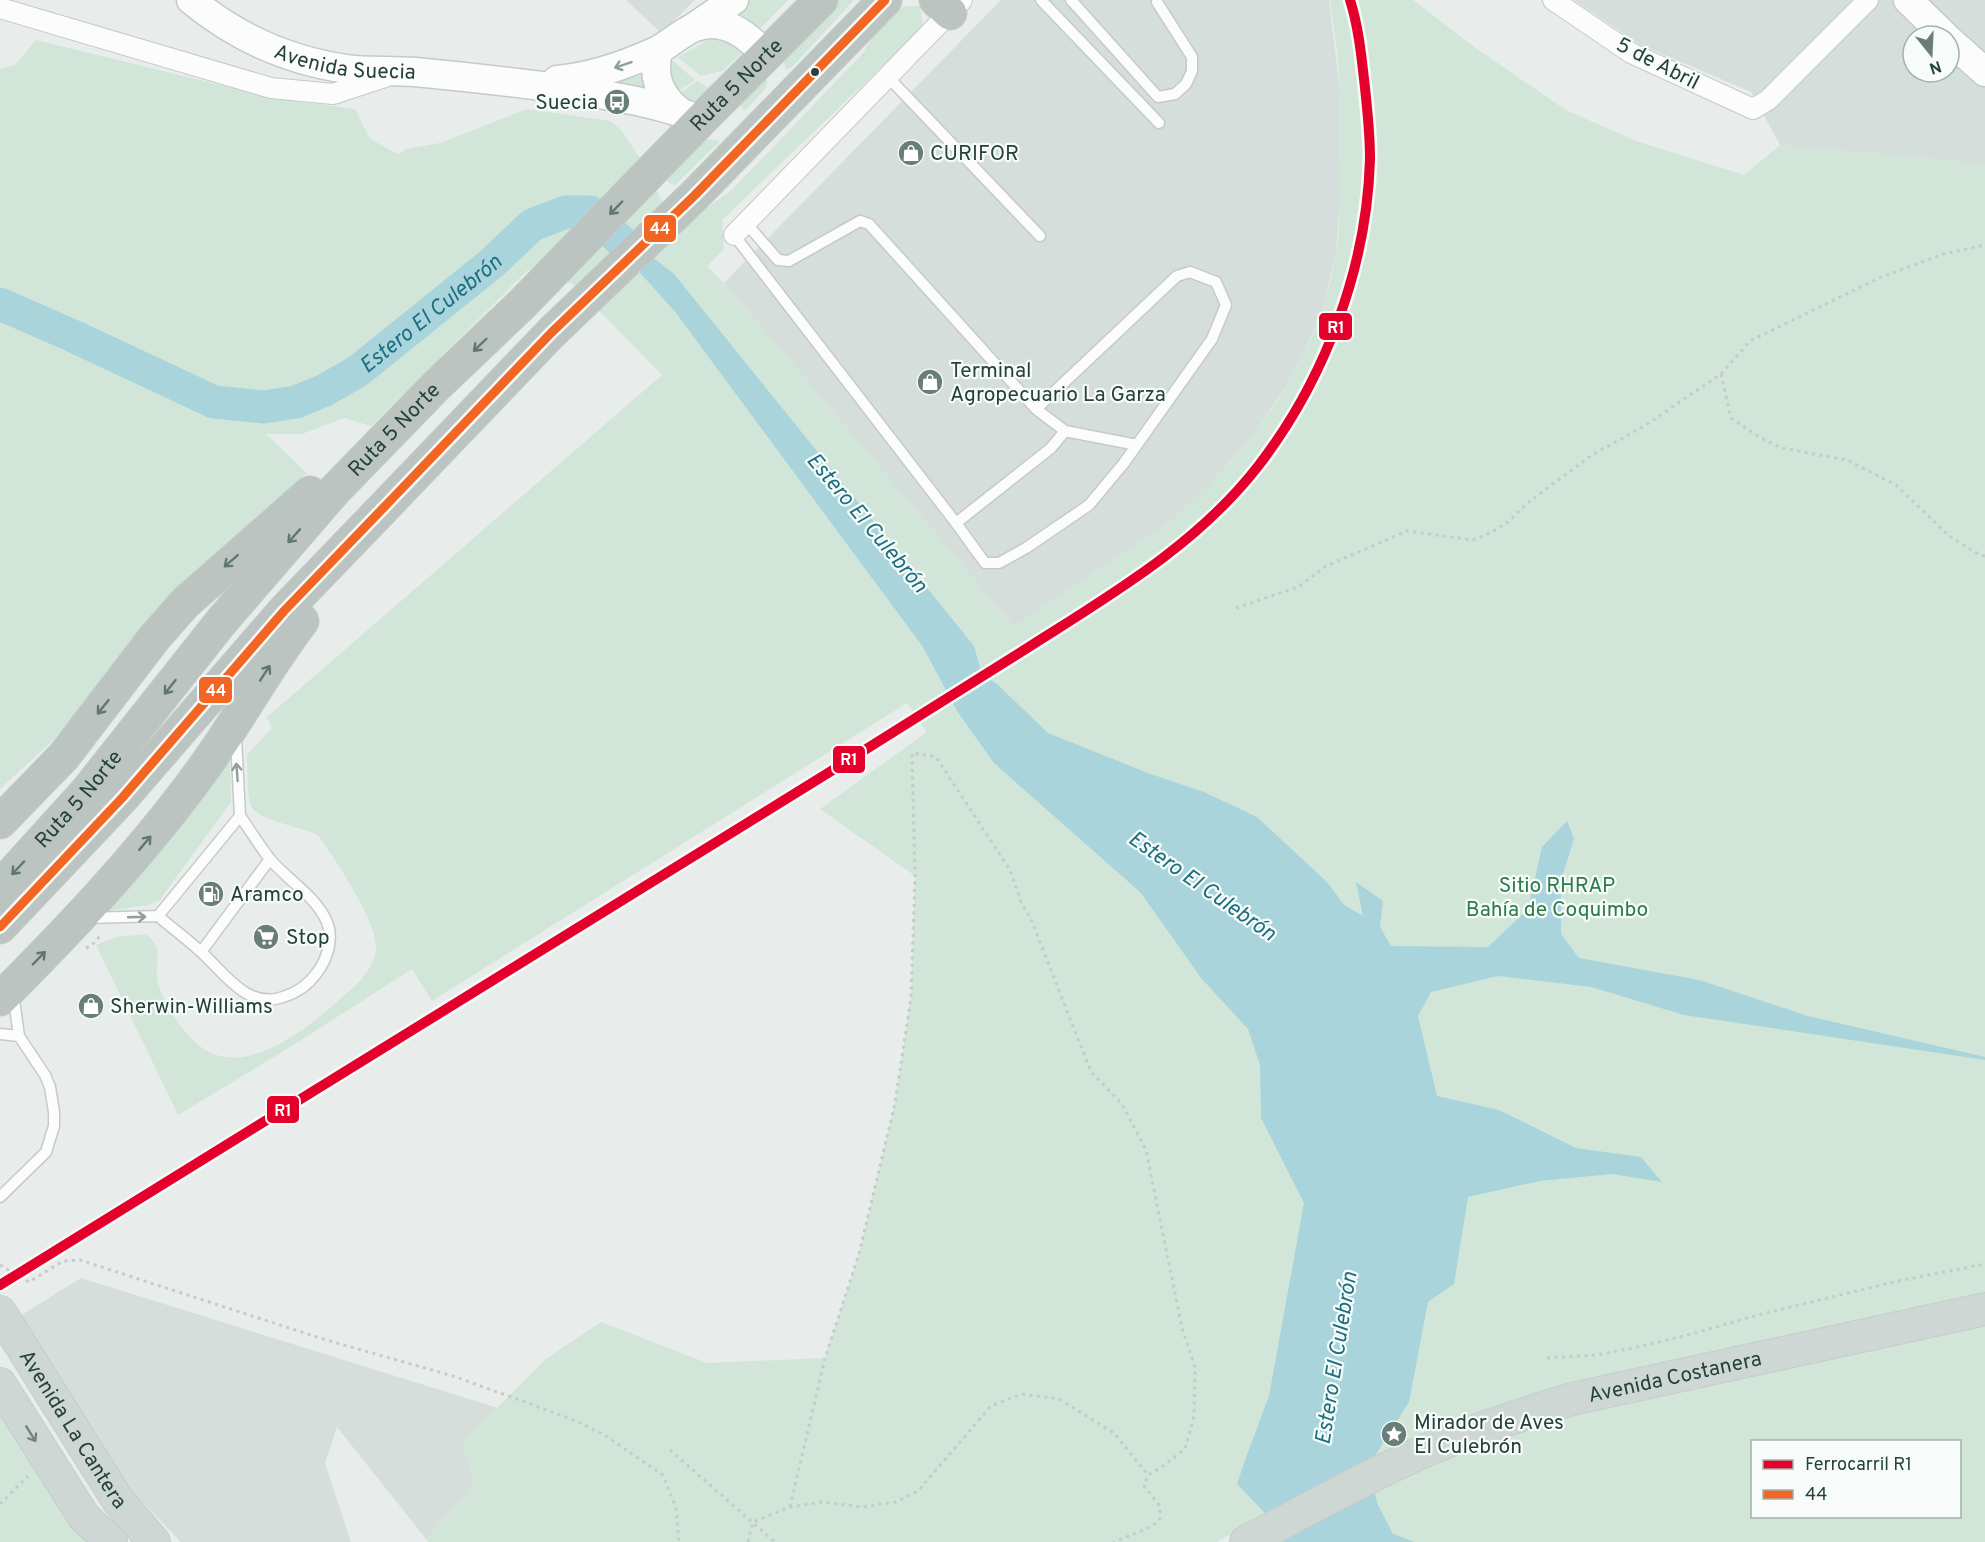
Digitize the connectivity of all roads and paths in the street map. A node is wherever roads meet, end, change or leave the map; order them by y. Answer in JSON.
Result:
{"nodes":[{"id":1,"x":191,"y":0,"type":"edge"},
{"id":2,"x":734,"y":0,"type":"edge"},
{"id":3,"x":821,"y":0,"type":"edge"},
{"id":4,"x":885,"y":0,"type":"edge"},
{"id":5,"x":1041,"y":0,"type":"edge"},
{"id":6,"x":1071,"y":0,"type":"edge"},
{"id":7,"x":1553,"y":0,"type":"edge"},
{"id":8,"x":1868,"y":0,"type":"edge"},
{"id":9,"x":1908,"y":0,"type":"edge"},
{"id":10,"x":1157,"y":2,"type":"dead end"},
{"id":11,"x":949,"y":4,"type":"edge"},
{"id":12,"x":0,"y":8,"type":"edge"},
{"id":13,"x":1933,"y":24,"type":"edge"},
{"id":14,"x":693,"y":28,"type":"junction"},
{"id":15,"x":658,"y":51,"type":"junction"},
{"id":16,"x":1961,"y":51,"type":"edge"},
{"id":17,"x":765,"y":55,"type":"junction"},
{"id":18,"x":401,"y":71,"type":"junction"},
{"id":19,"x":1985,"y":72,"type":"edge"},
{"id":20,"x":888,"y":77,"type":"junction"},
{"id":21,"x":513,"y":82,"type":"junction"},
{"id":22,"x":690,"y":116,"type":"junction"},
{"id":23,"x":765,"y":123,"type":"junction"},
{"id":24,"x":1159,"y":123,"type":"dead end"},
{"id":25,"x":740,"y":229,"type":"junction"},
{"id":26,"x":1040,"y":236,"type":"dead end"},
{"id":27,"x":1985,"y":245,"type":"edge"},
{"id":28,"x":1721,"y":374,"type":"junction"},
{"id":29,"x":435,"y":387,"type":"junction"},
{"id":30,"x":1036,"y":409,"type":"junction"},
{"id":31,"x":1065,"y":431,"type":"junction"},
{"id":32,"x":1137,"y":445,"type":"junction"},
{"id":33,"x":390,"y":501,"type":"junction"},
{"id":34,"x":956,"y":523,"type":"junction"},
{"id":35,"x":1985,"y":556,"type":"edge"},
{"id":36,"x":1236,"y":608,"type":"dead end"},
{"id":37,"x":235,"y":724,"type":"junction"},
{"id":38,"x":240,"y":816,"type":"junction"},
{"id":39,"x":0,"y":822,"type":"edge"},
{"id":40,"x":270,"y":859,"type":"junction"},
{"id":41,"x":0,"y":887,"type":"edge"},
{"id":42,"x":158,"y":916,"type":"junction"},
{"id":43,"x":78,"y":918,"type":"junction"},
{"id":44,"x":0,"y":927,"type":"edge"},
{"id":45,"x":201,"y":952,"type":"junction"},
{"id":46,"x":6,"y":993,"type":"edge"},
{"id":47,"x":0,"y":1034,"type":"edge"},
{"id":48,"x":19,"y":1036,"type":"junction"},
{"id":49,"x":0,"y":1197,"type":"edge"},
{"id":50,"x":1985,"y":1264,"type":"edge"},
{"id":51,"x":0,"y":1265,"type":"edge"},
{"id":52,"x":1985,"y":1309,"type":"edge"},
{"id":53,"x":0,"y":1312,"type":"edge"},
{"id":54,"x":1547,"y":1358,"type":"dead end"},
{"id":55,"x":0,"y":1384,"type":"edge"},
{"id":56,"x":670,"y":1450,"type":"dead end"},
{"id":57,"x":46,"y":1458,"type":"junction"},
{"id":58,"x":1148,"y":1474,"type":"junction"},
{"id":59,"x":0,"y":1504,"type":"edge"},
{"id":60,"x":790,"y":1508,"type":"junction"},
{"id":61,"x":753,"y":1522,"type":"junction"},
{"id":62,"x":111,"y":1542,"type":"edge"},
{"id":63,"x":154,"y":1542,"type":"edge"},
{"id":64,"x":679,"y":1542,"type":"edge"},
{"id":65,"x":748,"y":1542,"type":"edge"},
{"id":66,"x":776,"y":1542,"type":"edge"},
{"id":67,"x":1114,"y":1542,"type":"edge"},
{"id":68,"x":1246,"y":1542,"type":"edge"}],
"edges":[{"from":1,"to":18,"type":"main road","name":"Avenida Suecia"},
{"from":2,"to":14,"type":"main road"},
{"from":3,"to":17,"type":"highway","name":"Ruta 5 Norte"},
{"from":4,"to":23,"type":"highway","name":"Ruta 5 Norte"},
{"from":5,"to":24,"type":"lane"},
{"from":6,"to":10,"type":"lane"},
{"from":7,"to":8,"type":"street","name":"5 de Abril"},
{"from":9,"to":13,"type":"main road"},
{"from":11,"to":20,"type":"street"},
{"from":12,"to":18,"type":"street"},
{"from":14,"to":15,"type":"main road","name":"Avenida Suecia"},
{"from":14,"to":17,"type":"main road","name":"Avenida Suecia"},
{"from":15,"to":21,"type":"main road","name":"Avenida Suecia","one_way":true},
{"from":15,"to":22,"type":"main road"},
{"from":16,"to":19,"type":"main road"},
{"from":17,"to":22,"type":"highway","name":"Ruta 5 Norte"},
{"from":17,"to":23,"type":"highway"},
{"from":18,"to":21,"type":"main road","name":"Avenida Suecia"},
{"from":20,"to":25,"type":"street"},
{"from":20,"to":26,"type":"lane"},
{"from":21,"to":22,"type":"main road","name":"Avenida Suecia"},
{"from":22,"to":23,"type":"highway"},
{"from":22,"to":29,"type":"highway","name":"Ruta 5 Norte","one_way":true},
{"from":23,"to":33,"type":"highway","name":"Ruta 5 Norte"},
{"from":25,"to":30,"type":"lane"},
{"from":25,"to":34,"type":"lane"},
{"from":27,"to":28,"type":"path"},
{"from":28,"to":35,"type":"path"},
{"from":28,"to":36,"type":"path"},
{"from":29,"to":39,"type":"highway","one_way":true},
{"from":29,"to":41,"type":"highway","name":"Ruta 5 Norte","one_way":true},
{"from":30,"to":31,"type":"lane"},
{"from":30,"to":32,"type":"lane"},
{"from":31,"to":32,"type":"lane"},
{"from":31,"to":34,"type":"lane"},
{"from":32,"to":34,"type":"lane"},
{"from":37,"to":33,"type":"highway","one_way":true},
{"from":33,"to":44,"type":"highway","name":"Ruta 5 Norte"},
{"from":38,"to":37,"type":"lane","one_way":true},
{"from":43,"to":37,"type":"highway","one_way":true},
{"from":38,"to":40,"type":"lane"},
{"from":38,"to":42,"type":"lane"},
{"from":40,"to":45,"type":"lane"},
{"from":40,"to":45,"type":"lane"},
{"from":43,"to":42,"type":"lane","one_way":true},
{"from":42,"to":45,"type":"lane"},
{"from":46,"to":43,"type":"highway","one_way":true},
{"from":46,"to":48,"type":"lane"},
{"from":47,"to":48,"type":"lane"},
{"from":48,"to":49,"type":"lane"},
{"from":50,"to":54,"type":"path"},
{"from":51,"to":64,"type":"path"},
{"from":52,"to":68,"type":"main road","name":"Avenida Costanera"},
{"from":53,"to":63,"type":"main road","name":"Avenida La Cantera"},
{"from":55,"to":57,"type":"main road","name":"Avenida La Cantera","one_way":true},
{"from":56,"to":61,"type":"path"},
{"from":57,"to":59,"type":"path"},
{"from":57,"to":62,"type":"main road","name":"Avenida La Cantera"},
{"from":58,"to":60,"type":"path"},
{"from":58,"to":60,"type":"path"},
{"from":58,"to":67,"type":"path"},
{"from":60,"to":61,"type":"path"},
{"from":61,"to":65,"type":"path"},
{"from":61,"to":66,"type":"path"}]}
